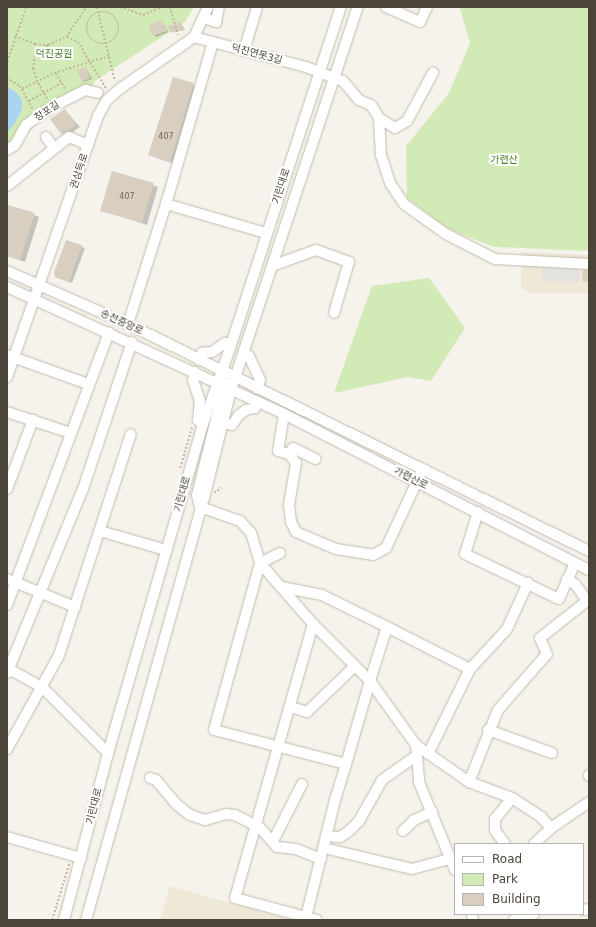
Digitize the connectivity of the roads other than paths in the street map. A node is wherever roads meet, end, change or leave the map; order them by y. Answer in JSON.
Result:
{"nodes":[{"id":1,"x":208,"y":7,"type":"edge"},
{"id":2,"x":219,"y":7,"type":"edge"},
{"id":3,"x":258,"y":7,"type":"edge"},
{"id":4,"x":341,"y":7,"type":"edge"},
{"id":5,"x":358,"y":7,"type":"edge"},
{"id":6,"x":386,"y":7,"type":"edge"},
{"id":7,"x":427,"y":7,"type":"edge"},
{"id":8,"x":204,"y":18,"type":"junction"},
{"id":9,"x":194,"y":37,"type":"junction"},
{"id":10,"x":213,"y":42,"type":"junction"},
{"id":11,"x":244,"y":51,"type":"junction"},
{"id":12,"x":433,"y":73,"type":"dead end"},
{"id":13,"x":320,"y":74,"type":"junction"},
{"id":14,"x":334,"y":77,"type":"junction"},
{"id":15,"x":102,"y":91,"type":"road end"},
{"id":16,"x":379,"y":118,"type":"junction"},
{"id":17,"x":46,"y":137,"type":"dead end"},
{"id":18,"x":88,"y":145,"type":"junction"},
{"id":19,"x":54,"y":148,"type":"junction"},
{"id":20,"x":7,"y":150,"type":"edge"},
{"id":21,"x":7,"y":186,"type":"edge"},
{"id":22,"x":166,"y":204,"type":"junction"},
{"id":23,"x":266,"y":233,"type":"junction"},
{"id":24,"x":589,"y":264,"type":"edge"},
{"id":25,"x":272,"y":266,"type":"junction"},
{"id":26,"x":7,"y":270,"type":"edge"},
{"id":27,"x":39,"y":284,"type":"junction"},
{"id":28,"x":7,"y":287,"type":"edge"},
{"id":29,"x":35,"y":299,"type":"junction"},
{"id":30,"x":334,"y":313,"type":"dead end"},
{"id":31,"x":128,"y":324,"type":"junction"},
{"id":32,"x":109,"y":332,"type":"junction"},
{"id":33,"x":132,"y":342,"type":"junction"},
{"id":34,"x":231,"y":344,"type":"junction"},
{"id":35,"x":143,"y":347,"type":"junction"},
{"id":36,"x":244,"y":354,"type":"junction"},
{"id":37,"x":10,"y":356,"type":"edge"},
{"id":38,"x":199,"y":360,"type":"junction"},
{"id":39,"x":195,"y":372,"type":"junction"},
{"id":40,"x":7,"y":377,"type":"edge"},
{"id":41,"x":225,"y":380,"type":"junction"},
{"id":42,"x":88,"y":384,"type":"junction"},
{"id":43,"x":257,"y":388,"type":"junction"},
{"id":44,"x":258,"y":402,"type":"junction"},
{"id":45,"x":7,"y":412,"type":"edge"},
{"id":46,"x":284,"y":414,"type":"junction"},
{"id":47,"x":33,"y":420,"type":"junction"},
{"id":48,"x":224,"y":423,"type":"junction"},
{"id":49,"x":203,"y":424,"type":"junction"},
{"id":50,"x":70,"y":433,"type":"junction"},
{"id":51,"x":131,"y":434,"type":"dead end"},
{"id":52,"x":289,"y":454,"type":"junction"},
{"id":53,"x":316,"y":459,"type":"dead end"},
{"id":54,"x":423,"y":468,"type":"junction"},
{"id":55,"x":418,"y":481,"type":"junction"},
{"id":56,"x":7,"y":490,"type":"edge"},
{"id":57,"x":200,"y":507,"type":"junction"},
{"id":58,"x":478,"y":512,"type":"junction"},
{"id":59,"x":100,"y":531,"type":"junction"},
{"id":60,"x":166,"y":550,"type":"junction"},
{"id":61,"x":589,"y":551,"type":"edge"},
{"id":62,"x":280,"y":553,"type":"dead end"},
{"id":63,"x":260,"y":563,"type":"junction"},
{"id":64,"x":576,"y":563,"type":"junction"},
{"id":65,"x":589,"y":570,"type":"edge"},
{"id":66,"x":567,"y":579,"type":"junction"},
{"id":67,"x":11,"y":581,"type":"edge"},
{"id":68,"x":528,"y":583,"type":"junction"},
{"id":69,"x":281,"y":587,"type":"junction"},
{"id":70,"x":39,"y":593,"type":"junction"},
{"id":71,"x":7,"y":605,"type":"edge"},
{"id":72,"x":76,"y":607,"type":"junction"},
{"id":73,"x":314,"y":624,"type":"junction"},
{"id":74,"x":387,"y":627,"type":"junction"},
{"id":75,"x":355,"y":666,"type":"junction"},
{"id":76,"x":470,"y":669,"type":"junction"},
{"id":77,"x":8,"y":671,"type":"edge"},
{"id":78,"x":370,"y":681,"type":"junction"},
{"id":79,"x":42,"y":687,"type":"junction"},
{"id":80,"x":291,"y":707,"type":"junction"},
{"id":81,"x":488,"y":730,"type":"junction"},
{"id":82,"x":416,"y":745,"type":"junction"},
{"id":83,"x":280,"y":747,"type":"junction"},
{"id":84,"x":7,"y":749,"type":"edge"},
{"id":85,"x":108,"y":753,"type":"junction"},
{"id":86,"x":552,"y":753,"type":"dead end"},
{"id":87,"x":428,"y":754,"type":"junction"},
{"id":88,"x":416,"y":756,"type":"junction"},
{"id":89,"x":346,"y":764,"type":"junction"},
{"id":90,"x":150,"y":778,"type":"dead end"},
{"id":91,"x":469,"y":782,"type":"junction"},
{"id":92,"x":302,"y":784,"type":"dead end"},
{"id":93,"x":512,"y":798,"type":"junction"},
{"id":94,"x":589,"y":802,"type":"edge"},
{"id":95,"x":432,"y":812,"type":"junction"},
{"id":96,"x":256,"y":825,"type":"junction"},
{"id":97,"x":551,"y":828,"type":"junction"},
{"id":98,"x":403,"y":831,"type":"dead end"},
{"id":99,"x":326,"y":836,"type":"junction"},
{"id":100,"x":7,"y":837,"type":"edge"},
{"id":101,"x":273,"y":841,"type":"junction"},
{"id":102,"x":504,"y":843,"type":"edge"},
{"id":103,"x":535,"y":843,"type":"edge"},
{"id":104,"x":324,"y":848,"type":"junction"},
{"id":105,"x":76,"y":857,"type":"junction"},
{"id":106,"x":321,"y":859,"type":"junction"},
{"id":107,"x":450,"y":859,"type":"junction"},
{"id":108,"x":454,"y":868,"type":"edge"},
{"id":109,"x":531,"y":915,"type":"edge"},
{"id":110,"x":306,"y":919,"type":"edge"},
{"id":111,"x":64,"y":920,"type":"edge"},
{"id":112,"x":86,"y":920,"type":"edge"},
{"id":113,"x":317,"y":920,"type":"edge"},
{"id":114,"x":514,"y":920,"type":"edge"}],
"edges":[{"from":1,"to":8,"type":"street","name":"권삼득로"},
{"from":2,"to":8,"type":"street"},
{"from":3,"to":11,"type":"street"},
{"from":4,"to":13,"type":"street","name":"기린대로"},
{"from":5,"to":14,"type":"street","name":"기린대로"},
{"from":6,"to":7,"type":"street"},
{"from":8,"to":9,"type":"street","name":"권삼득로"},
{"from":9,"to":10,"type":"street","name":"덕진연못3길"},
{"from":9,"to":18,"type":"street","name":"권삼득로"},
{"from":10,"to":11,"type":"street","name":"덕진연못3길"},
{"from":10,"to":22,"type":"street"},
{"from":11,"to":13,"type":"street","name":"덕진연못3길"},
{"from":12,"to":16,"type":"street"},
{"from":13,"to":14,"type":"street"},
{"from":13,"to":23,"type":"street","name":"기린대로"},
{"from":14,"to":16,"type":"street"},
{"from":14,"to":25,"type":"street","name":"기린대로"},
{"from":15,"to":20,"type":"street","name":"창포길"},
{"from":16,"to":24,"type":"street"},
{"from":17,"to":19,"type":"street"},
{"from":18,"to":19,"type":"street"},
{"from":18,"to":27,"type":"street","name":"권삼득로"},
{"from":19,"to":21,"type":"street"},
{"from":22,"to":23,"type":"street"},
{"from":22,"to":31,"type":"street"},
{"from":23,"to":34,"type":"street","name":"기린대로"},
{"from":25,"to":30,"type":"street"},
{"from":25,"to":36,"type":"street","name":"기린대로"},
{"from":26,"to":27,"type":"street","name":"송천중앙로"},
{"from":27,"to":29,"type":"street","name":"권삼득로"},
{"from":27,"to":31,"type":"street","name":"송천중앙로"},
{"from":28,"to":29,"type":"street","name":"송천중앙로"},
{"from":29,"to":32,"type":"street","name":"송천중앙로"},
{"from":29,"to":37,"type":"street","name":"권삼득로"},
{"from":31,"to":38,"type":"street","name":"송천중앙로"},
{"from":32,"to":33,"type":"street","name":"송천중앙로"},
{"from":32,"to":42,"type":"street"},
{"from":33,"to":35,"type":"street","name":"송천중앙로"},
{"from":33,"to":70,"type":"street"},
{"from":34,"to":38,"type":"street"},
{"from":34,"to":41,"type":"street","name":"기린대로"},
{"from":35,"to":39,"type":"street","name":"송천중앙로"},
{"from":35,"to":41,"type":"street"},
{"from":36,"to":41,"type":"street","name":"기린대로"},
{"from":36,"to":43,"type":"street"},
{"from":37,"to":40,"type":"street","name":"권삼득로"},
{"from":37,"to":42,"type":"street"},
{"from":38,"to":41,"type":"street","name":"송천중앙로"},
{"from":39,"to":41,"type":"street","name":"송천중앙로"},
{"from":39,"to":49,"type":"street"},
{"from":41,"to":43,"type":"street","name":"가련산로"},
{"from":41,"to":44,"type":"street","name":"가련산로"},
{"from":41,"to":48,"type":"street","name":"기린대로"},
{"from":41,"to":49,"type":"street","name":"기린대로"},
{"from":41,"to":57,"type":"street"},
{"from":42,"to":50,"type":"street"},
{"from":43,"to":54,"type":"street","name":"가련산로"},
{"from":44,"to":46,"type":"street","name":"가련산로"},
{"from":44,"to":48,"type":"street"},
{"from":45,"to":47,"type":"street"},
{"from":46,"to":52,"type":"street"},
{"from":46,"to":55,"type":"street","name":"가련산로"},
{"from":47,"to":50,"type":"street"},
{"from":47,"to":56,"type":"street"},
{"from":48,"to":57,"type":"street","name":"기린대로"},
{"from":49,"to":60,"type":"street","name":"기린대로"},
{"from":50,"to":67,"type":"street"},
{"from":51,"to":59,"type":"street"},
{"from":52,"to":53,"type":"street"},
{"from":52,"to":55,"type":"street"},
{"from":54,"to":55,"type":"street"},
{"from":54,"to":61,"type":"street","name":"가련산로"},
{"from":55,"to":58,"type":"street","name":"가련산로"},
{"from":57,"to":63,"type":"street"},
{"from":57,"to":112,"type":"street","name":"기린대로"},
{"from":58,"to":64,"type":"street","name":"가련산로"},
{"from":58,"to":68,"type":"street"},
{"from":59,"to":60,"type":"street"},
{"from":59,"to":72,"type":"street"},
{"from":60,"to":85,"type":"street","name":"기린대로"},
{"from":62,"to":63,"type":"street"},
{"from":63,"to":69,"type":"street"},
{"from":63,"to":83,"type":"street"},
{"from":64,"to":65,"type":"street","name":"가련산로"},
{"from":64,"to":66,"type":"street"},
{"from":66,"to":68,"type":"street"},
{"from":66,"to":81,"type":"street"},
{"from":67,"to":70,"type":"street"},
{"from":67,"to":71,"type":"street"},
{"from":68,"to":76,"type":"street"},
{"from":69,"to":73,"type":"street"},
{"from":69,"to":74,"type":"street"},
{"from":70,"to":72,"type":"street"},
{"from":70,"to":77,"type":"street"},
{"from":72,"to":79,"type":"street"},
{"from":73,"to":75,"type":"street"},
{"from":73,"to":80,"type":"street"},
{"from":74,"to":76,"type":"street"},
{"from":74,"to":78,"type":"street"},
{"from":75,"to":78,"type":"street"},
{"from":75,"to":80,"type":"street"},
{"from":76,"to":87,"type":"street"},
{"from":77,"to":79,"type":"street"},
{"from":78,"to":82,"type":"street"},
{"from":78,"to":89,"type":"street"},
{"from":79,"to":84,"type":"street"},
{"from":79,"to":85,"type":"street"},
{"from":80,"to":83,"type":"street"},
{"from":81,"to":86,"type":"street"},
{"from":81,"to":91,"type":"street"},
{"from":82,"to":87,"type":"street"},
{"from":82,"to":88,"type":"street"},
{"from":83,"to":89,"type":"street"},
{"from":83,"to":96,"type":"street"},
{"from":85,"to":105,"type":"street","name":"기린대로"},
{"from":87,"to":91,"type":"street"},
{"from":88,"to":95,"type":"street"},
{"from":88,"to":99,"type":"street"},
{"from":89,"to":99,"type":"street"},
{"from":90,"to":96,"type":"street"},
{"from":91,"to":93,"type":"street"},
{"from":92,"to":101,"type":"street"},
{"from":93,"to":97,"type":"street"},
{"from":93,"to":102,"type":"street"},
{"from":94,"to":97,"type":"street"},
{"from":95,"to":98,"type":"street"},
{"from":95,"to":107,"type":"street"},
{"from":96,"to":101,"type":"street"},
{"from":96,"to":110,"type":"street"},
{"from":97,"to":103,"type":"street"},
{"from":99,"to":104,"type":"street"},
{"from":100,"to":105,"type":"street"},
{"from":101,"to":106,"type":"street"},
{"from":104,"to":106,"type":"street"},
{"from":104,"to":107,"type":"street"},
{"from":105,"to":111,"type":"street","name":"기린대로"},
{"from":106,"to":110,"type":"street"},
{"from":107,"to":108,"type":"street"},
{"from":109,"to":114,"type":"street"},
{"from":110,"to":113,"type":"street"}]}
